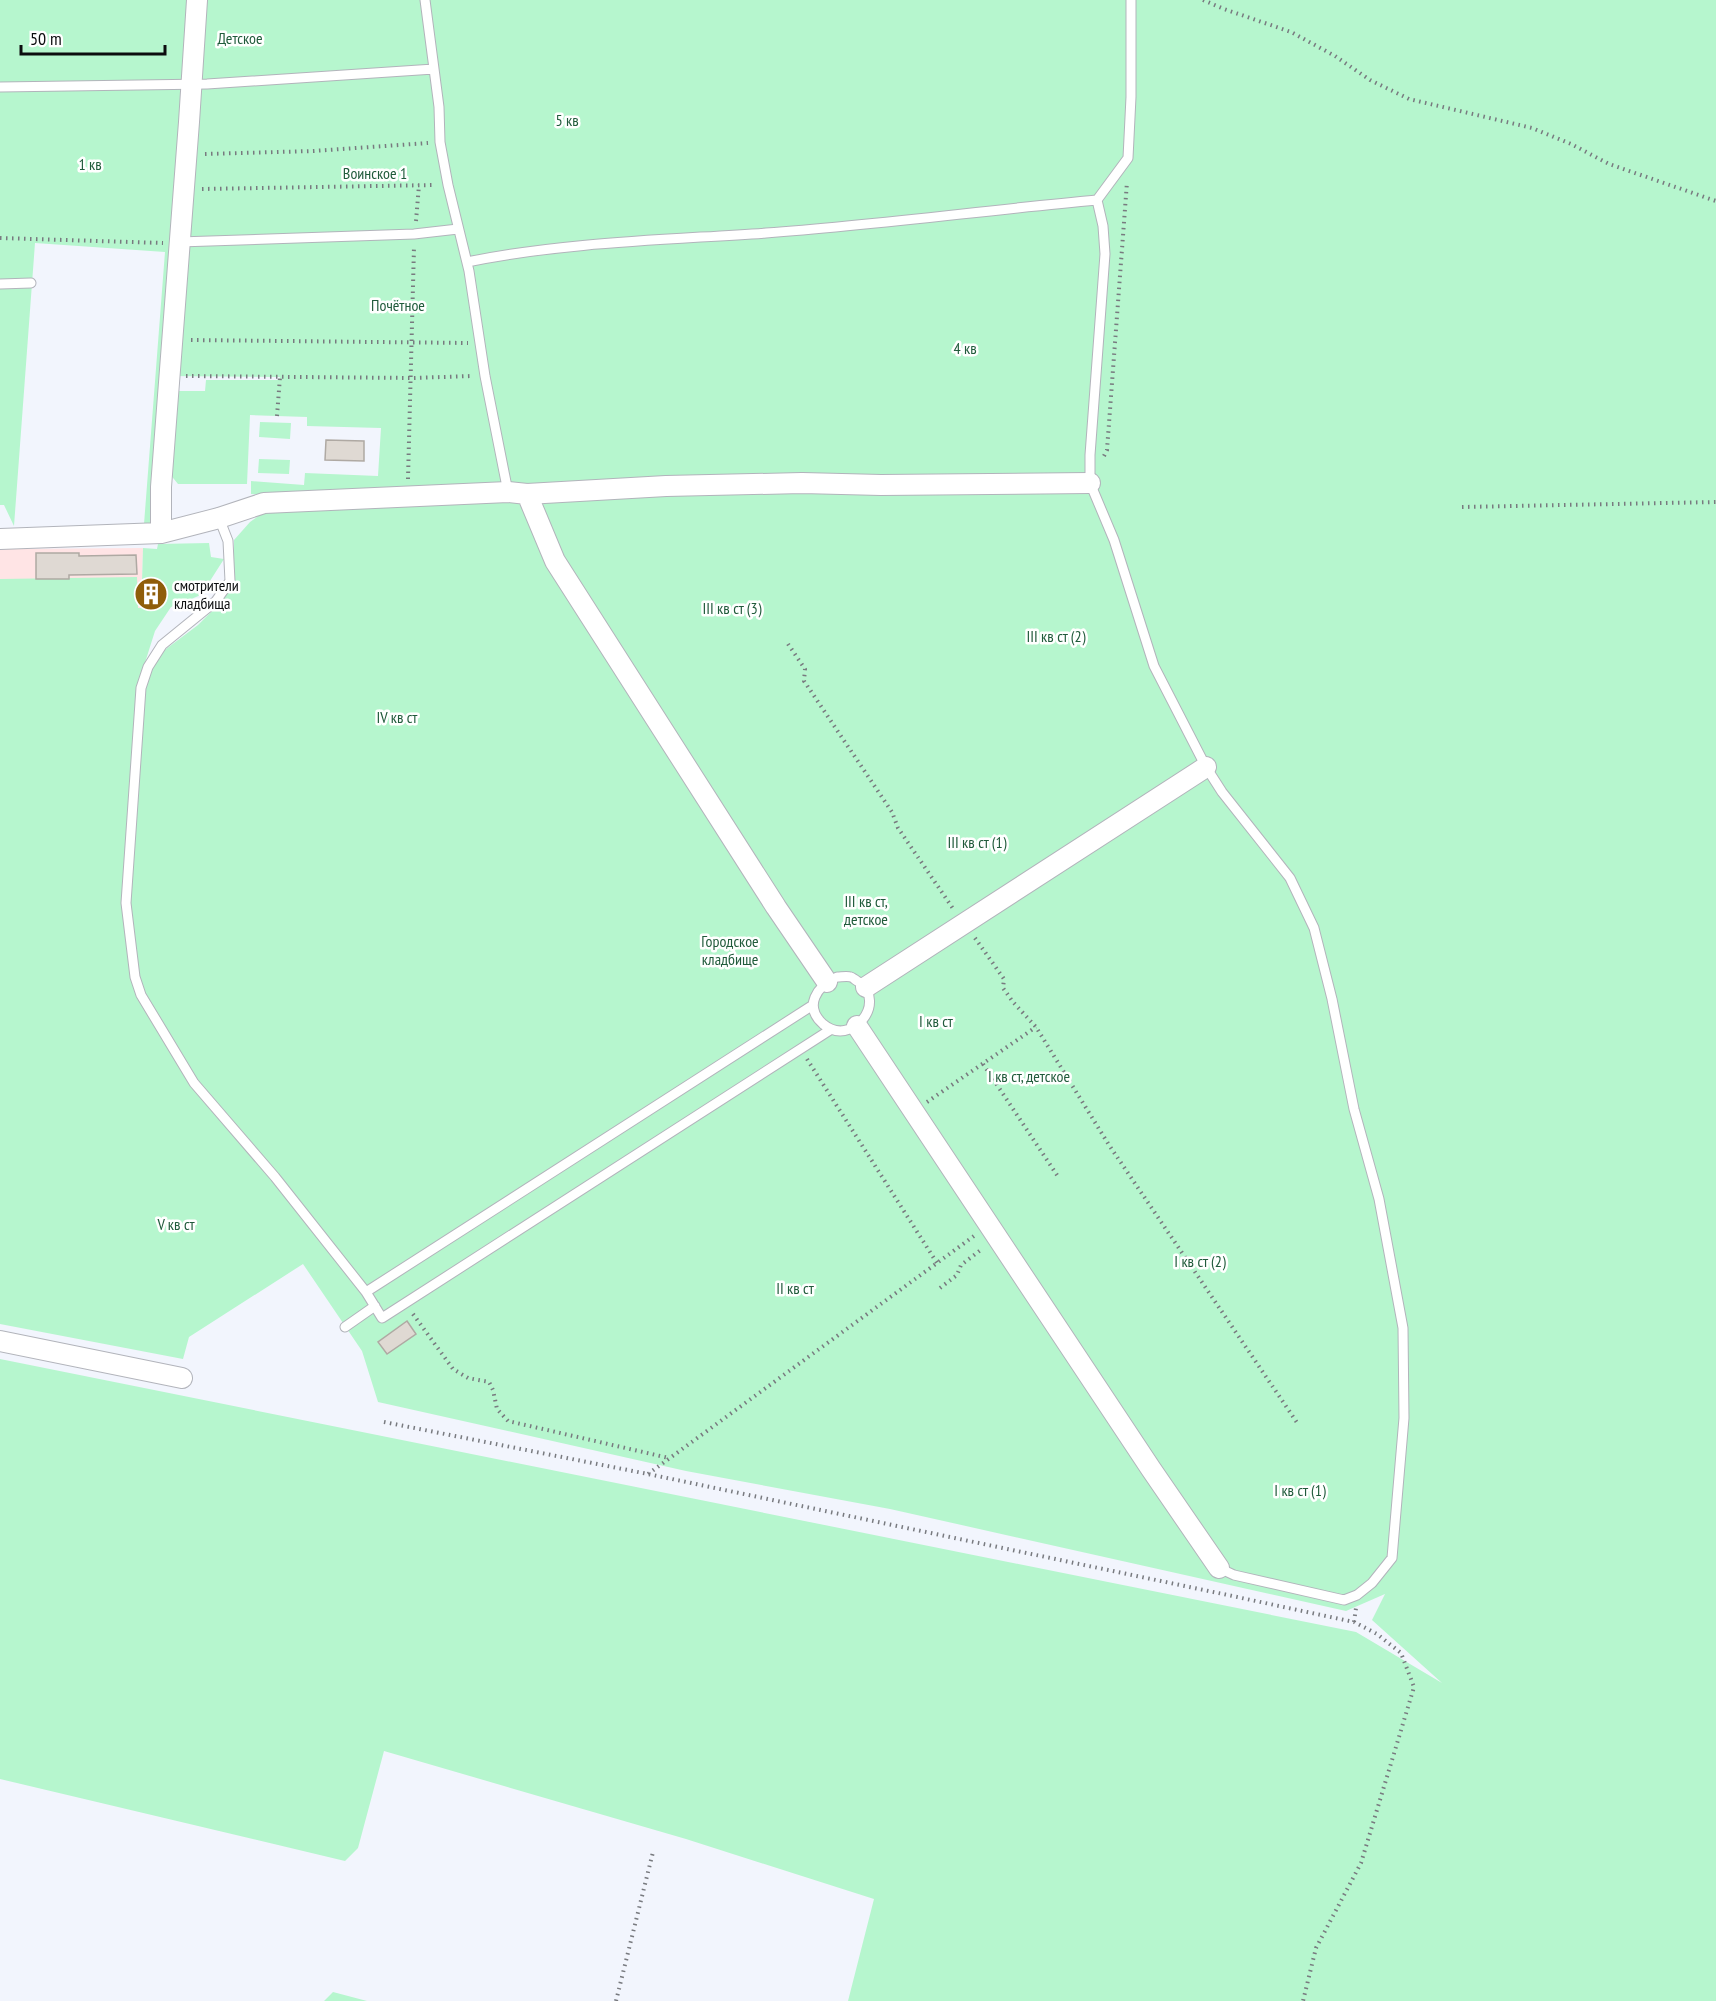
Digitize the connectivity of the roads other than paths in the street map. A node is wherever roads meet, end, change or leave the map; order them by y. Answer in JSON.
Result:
{"nodes":[{"id":1,"x":197,"y":0,"type":"edge"},
{"id":2,"x":425,"y":0,"type":"edge"},
{"id":3,"x":1131,"y":0,"type":"edge"},
{"id":4,"x":434,"y":69,"type":"junction"},
{"id":5,"x":191,"y":84,"type":"junction"},
{"id":6,"x":0,"y":87,"type":"edge"},
{"id":7,"x":1097,"y":200,"type":"junction"},
{"id":8,"x":458,"y":229,"type":"junction"},
{"id":9,"x":179,"y":242,"type":"junction"},
{"id":10,"x":467,"y":262,"type":"junction"},
{"id":11,"x":0,"y":278,"type":"edge"},
{"id":12,"x":31,"y":283,"type":"dead end"},
{"id":13,"x":0,"y":284,"type":"edge"},
{"id":14,"x":0,"y":296,"type":"edge"},
{"id":15,"x":1090,"y":483,"type":"junction"},
{"id":16,"x":518,"y":493,"type":"junction"},
{"id":17,"x":219,"y":518,"type":"junction"},
{"id":18,"x":161,"y":533,"type":"junction"},
{"id":19,"x":0,"y":539,"type":"edge"},
{"id":20,"x":1206,"y":767,"type":"junction"},
{"id":21,"x":827,"y":982,"type":"junction"},
{"id":22,"x":866,"y":987,"type":"junction"},
{"id":23,"x":813,"y":1005,"type":"junction"},
{"id":24,"x":857,"y":1026,"type":"junction"},
{"id":25,"x":830,"y":1030,"type":"junction"},
{"id":26,"x":366,"y":1292,"type":"junction"},
{"id":27,"x":375,"y":1306,"type":"junction"},
{"id":28,"x":345,"y":1327,"type":"dead end"},
{"id":29,"x":0,"y":1341,"type":"edge"},
{"id":30,"x":182,"y":1378,"type":"dead end"},
{"id":31,"x":1219,"y":1568,"type":"joint"}],
"edges":[{"from":1,"to":5,"type":"street"},
{"from":2,"to":4,"type":"lane"},
{"from":3,"to":7,"type":"lane"},
{"from":4,"to":5,"type":"lane"},
{"from":4,"to":8,"type":"lane"},
{"from":5,"to":6,"type":"lane"},
{"from":5,"to":9,"type":"street"},
{"from":7,"to":10,"type":"lane"},
{"from":7,"to":15,"type":"lane"},
{"from":8,"to":9,"type":"lane"},
{"from":8,"to":10,"type":"lane"},
{"from":9,"to":18,"type":"street"},
{"from":10,"to":16,"type":"lane"},
{"from":11,"to":13,"type":"lane"},
{"from":12,"to":13,"type":"lane"},
{"from":13,"to":14,"type":"lane"},
{"from":15,"to":16,"type":"street"},
{"from":15,"to":20,"type":"lane"},
{"from":16,"to":17,"type":"street"},
{"from":16,"to":21,"type":"street"},
{"from":17,"to":18,"type":"street"},
{"from":17,"to":26,"type":"lane"},
{"from":18,"to":19,"type":"street"},
{"from":20,"to":22,"type":"street"},
{"from":20,"to":31,"type":"lane"},
{"from":21,"to":22,"type":"lane"},
{"from":21,"to":23,"type":"lane"},
{"from":22,"to":24,"type":"lane"},
{"from":23,"to":25,"type":"lane"},
{"from":23,"to":26,"type":"lane"},
{"from":24,"to":25,"type":"lane"},
{"from":24,"to":31,"type":"street"},
{"from":25,"to":27,"type":"lane"},
{"from":26,"to":27,"type":"lane"},
{"from":27,"to":28,"type":"lane"},
{"from":29,"to":30,"type":"street"}]}
